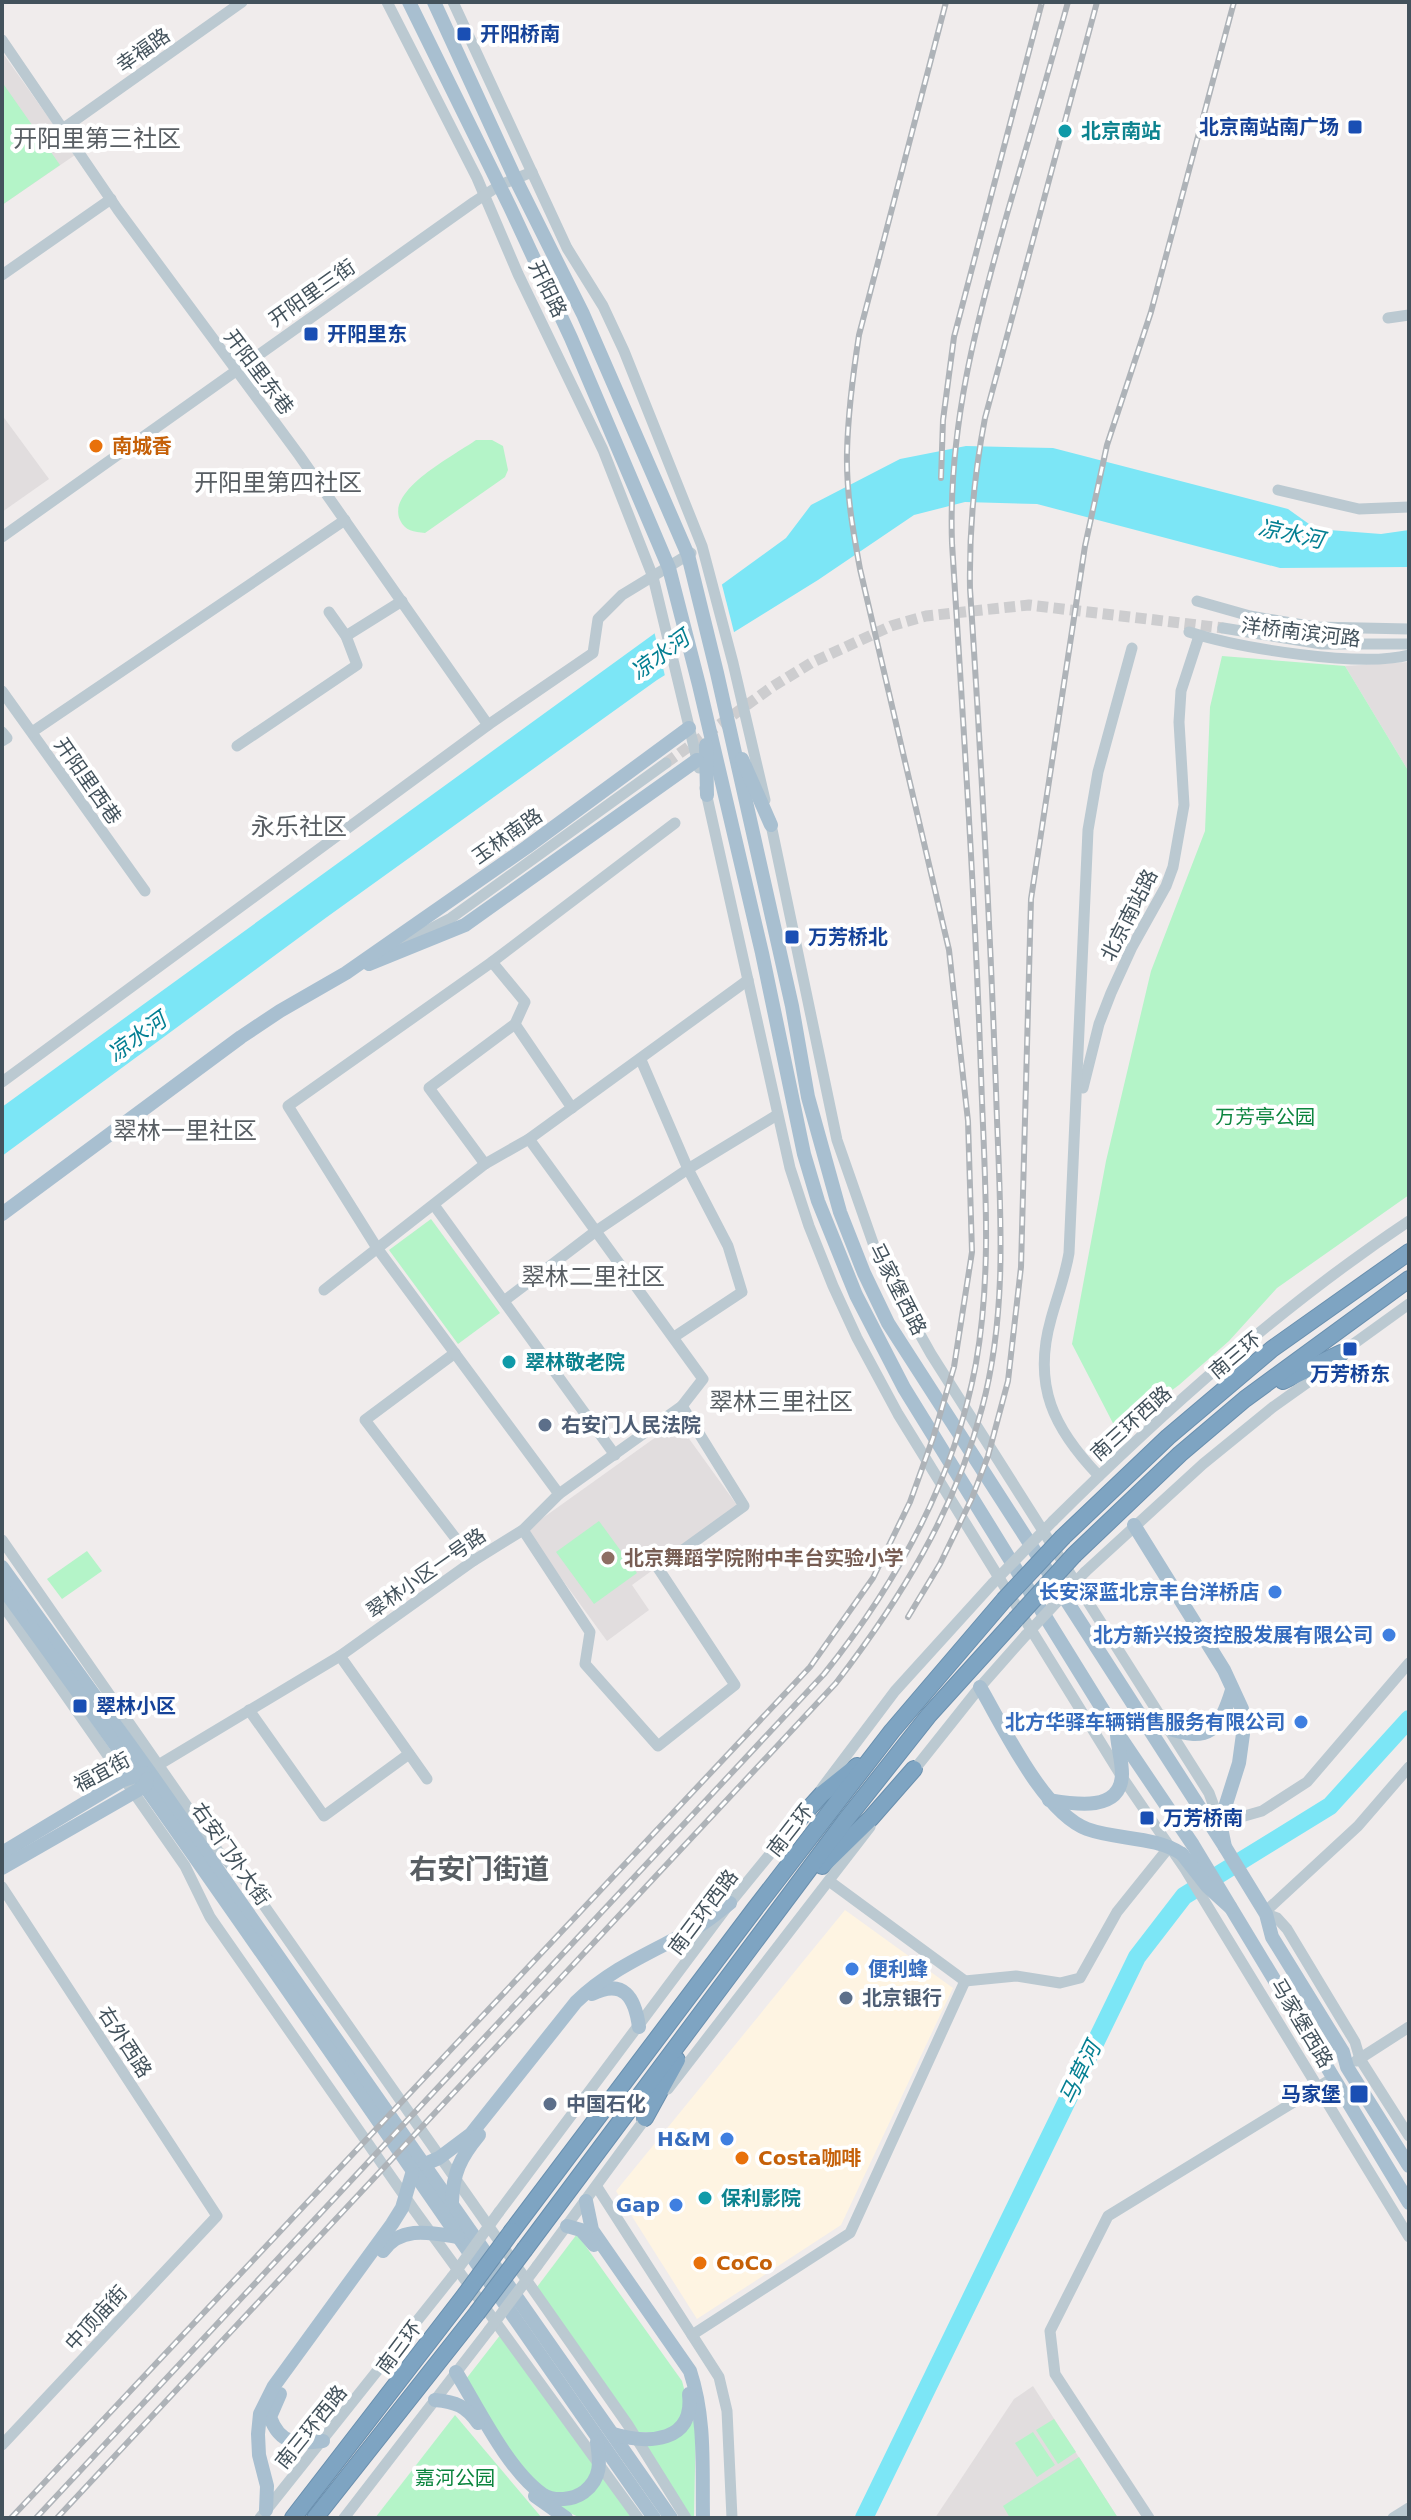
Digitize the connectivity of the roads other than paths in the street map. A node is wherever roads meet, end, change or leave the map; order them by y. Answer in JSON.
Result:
{"nodes":[{"id":1,"x":242,"y":2,"type":"edge"},
{"id":2,"x":387,"y":2,"type":"edge"},
{"id":3,"x":409,"y":2,"type":"edge"},
{"id":4,"x":434,"y":2,"type":"edge"},
{"id":5,"x":453,"y":2,"type":"edge"},
{"id":6,"x":2,"y":40,"type":"edge"},
{"id":7,"x":64,"y":128,"type":"junction"},
{"id":8,"x":532,"y":172,"type":"junction"},
{"id":9,"x":515,"y":178,"type":"junction"},
{"id":10,"x":500,"y":185,"type":"junction"},
{"id":11,"x":485,"y":194,"type":"junction"},
{"id":12,"x":111,"y":199,"type":"junction"},
{"id":13,"x":2,"y":275,"type":"edge"},
{"id":14,"x":1409,"y":315,"type":"edge"},
{"id":15,"x":1388,"y":318,"type":"dead end"},
{"id":16,"x":235,"y":370,"type":"junction"},
{"id":17,"x":1278,"y":490,"type":"dead end"},
{"id":18,"x":1409,"y":507,"type":"edge"},
{"id":19,"x":345,"y":520,"type":"junction"},
{"id":20,"x":2,"y":537,"type":"edge"},
{"id":21,"x":702,"y":546,"type":"junction"},
{"id":22,"x":688,"y":555,"type":"junction"},
{"id":23,"x":669,"y":568,"type":"junction"},
{"id":24,"x":653,"y":577,"type":"junction"},
{"id":25,"x":402,"y":601,"type":"junction"},
{"id":26,"x":1197,"y":601,"type":"dead end"},
{"id":27,"x":329,"y":612,"type":"dead end"},
{"id":28,"x":1223,"y":628,"type":"tunnel mouth"},
{"id":29,"x":1409,"y":629,"type":"edge"},
{"id":30,"x":1194,"y":634,"type":"joint"},
{"id":31,"x":346,"y":636,"type":"junction"},
{"id":32,"x":1409,"y":644,"type":"edge"},
{"id":33,"x":1132,"y":648,"type":"dead end"},
{"id":34,"x":1409,"y":655,"type":"edge"},
{"id":35,"x":733,"y":663,"type":"joint"},
{"id":36,"x":717,"y":673,"type":"joint"},
{"id":37,"x":699,"y":685,"type":"joint"},
{"id":38,"x":2,"y":691,"type":"edge"},
{"id":39,"x":705,"y":717,"type":"junction"},
{"id":40,"x":488,"y":725,"type":"junction"},
{"id":41,"x":728,"y":726,"type":"junction"},
{"id":42,"x":689,"y":728,"type":"junction"},
{"id":43,"x":2,"y":732,"type":"edge"},
{"id":44,"x":32,"y":732,"type":"junction"},
{"id":45,"x":2,"y":741,"type":"edge"},
{"id":46,"x":237,"y":746,"type":"dead end"},
{"id":47,"x":697,"y":760,"type":"junction"},
{"id":48,"x":666,"y":763,"type":"tunnel mouth"},
{"id":49,"x":707,"y":795,"type":"junction"},
{"id":50,"x":675,"y":823,"type":"dead end"},
{"id":51,"x":771,"y":825,"type":"junction"},
{"id":52,"x":145,"y":891,"type":"dead end"},
{"id":53,"x":492,"y":962,"type":"junction"},
{"id":54,"x":346,"y":973,"type":"junction"},
{"id":55,"x":748,"y":980,"type":"junction"},
{"id":56,"x":515,"y":1024,"type":"junction"},
{"id":57,"x":641,"y":1060,"type":"junction"},
{"id":58,"x":2,"y":1082,"type":"edge"},
{"id":59,"x":572,"y":1108,"type":"junction"},
{"id":60,"x":1077,"y":1112,"type":"junction"},
{"id":61,"x":777,"y":1115,"type":"junction"},
{"id":62,"x":529,"y":1139,"type":"junction"},
{"id":63,"x":485,"y":1164,"type":"junction"},
{"id":64,"x":688,"y":1169,"type":"junction"},
{"id":65,"x":434,"y":1205,"type":"junction"},
{"id":66,"x":2,"y":1214,"type":"edge"},
{"id":67,"x":1409,"y":1221,"type":"edge"},
{"id":68,"x":596,"y":1231,"type":"junction"},
{"id":69,"x":377,"y":1248,"type":"junction"},
{"id":70,"x":1409,"y":1252,"type":"edge"},
{"id":71,"x":1409,"y":1279,"type":"edge"},
{"id":72,"x":324,"y":1290,"type":"dead end"},
{"id":73,"x":504,"y":1301,"type":"junction"},
{"id":74,"x":1409,"y":1304,"type":"edge"},
{"id":75,"x":674,"y":1337,"type":"junction"},
{"id":76,"x":455,"y":1353,"type":"junction"},
{"id":77,"x":1341,"y":1353,"type":"junction"},
{"id":78,"x":1245,"y":1399,"type":"junction"},
{"id":79,"x":682,"y":1406,"type":"junction"},
{"id":80,"x":615,"y":1455,"type":"junction"},
{"id":81,"x":1099,"y":1476,"type":"junction"},
{"id":82,"x":559,"y":1494,"type":"junction"},
{"id":83,"x":1134,"y":1525,"type":"junction"},
{"id":84,"x":523,"y":1530,"type":"junction"},
{"id":85,"x":2,"y":1540,"type":"edge"},
{"id":86,"x":473,"y":1561,"type":"junction"},
{"id":87,"x":24,"y":1572,"type":"junction"},
{"id":88,"x":4,"y":1579,"type":"edge"},
{"id":89,"x":2,"y":1604,"type":"edge"},
{"id":90,"x":34,"y":1630,"type":"junction"},
{"id":91,"x":340,"y":1656,"type":"junction"},
{"id":92,"x":1409,"y":1663,"type":"edge"},
{"id":93,"x":46,"y":1667,"type":"junction"},
{"id":94,"x":980,"y":1687,"type":"junction"},
{"id":95,"x":1232,"y":1690,"type":"junction"},
{"id":96,"x":249,"y":1710,"type":"junction"},
{"id":97,"x":1167,"y":1728,"type":"junction"},
{"id":98,"x":892,"y":1731,"type":"junction"},
{"id":99,"x":1116,"y":1731,"type":"junction"},
{"id":100,"x":409,"y":1754,"type":"junction"},
{"id":101,"x":1409,"y":1767,"type":"edge"},
{"id":102,"x":914,"y":1769,"type":"junction"},
{"id":103,"x":1122,"y":1777,"type":"junction"},
{"id":104,"x":144,"y":1778,"type":"junction"},
{"id":105,"x":427,"y":1779,"type":"dead end"},
{"id":106,"x":123,"y":1780,"type":"junction"},
{"id":107,"x":1049,"y":1800,"type":"junction"},
{"id":108,"x":794,"y":1825,"type":"junction"},
{"id":109,"x":1221,"y":1834,"type":"junction"},
{"id":110,"x":2,"y":1853,"type":"edge"},
{"id":111,"x":1182,"y":1854,"type":"junction"},
{"id":112,"x":2,"y":1868,"type":"edge"},
{"id":113,"x":829,"y":1881,"type":"junction"},
{"id":114,"x":2,"y":1887,"type":"edge"},
{"id":115,"x":730,"y":1903,"type":"junction"},
{"id":116,"x":1266,"y":1913,"type":"junction"},
{"id":117,"x":771,"y":1920,"type":"junction"},
{"id":118,"x":965,"y":1981,"type":"junction"},
{"id":119,"x":705,"y":2008,"type":"junction"},
{"id":120,"x":639,"y":2027,"type":"junction"},
{"id":121,"x":1409,"y":2027,"type":"edge"},
{"id":122,"x":1360,"y":2059,"type":"junction"},
{"id":123,"x":1347,"y":2067,"type":"junction"},
{"id":124,"x":1333,"y":2078,"type":"junction"},
{"id":125,"x":1318,"y":2088,"type":"junction"},
{"id":126,"x":645,"y":2118,"type":"junction"},
{"id":127,"x":1409,"y":2136,"type":"edge"},
{"id":128,"x":439,"y":2158,"type":"junction"},
{"id":129,"x":425,"y":2164,"type":"junction"},
{"id":130,"x":1409,"y":2166,"type":"edge"},
{"id":131,"x":412,"y":2174,"type":"junction"},
{"id":132,"x":453,"y":2177,"type":"junction"},
{"id":133,"x":597,"y":2187,"type":"junction"},
{"id":134,"x":405,"y":2197,"type":"junction"},
{"id":135,"x":586,"y":2201,"type":"junction"},
{"id":136,"x":452,"y":2203,"type":"junction"},
{"id":137,"x":1409,"y":2203,"type":"edge"},
{"id":138,"x":217,"y":2216,"type":"joint"},
{"id":139,"x":567,"y":2226,"type":"junction"},
{"id":140,"x":430,"y":2233,"type":"junction"},
{"id":141,"x":458,"y":2237,"type":"junction"},
{"id":142,"x":1409,"y":2237,"type":"edge"},
{"id":143,"x":692,"y":2335,"type":"junction"},
{"id":144,"x":456,"y":2372,"type":"junction"},
{"id":145,"x":435,"y":2400,"type":"junction"},
{"id":146,"x":613,"y":2434,"type":"junction"},
{"id":147,"x":597,"y":2437,"type":"junction"},
{"id":148,"x":323,"y":2441,"type":"junction"},
{"id":149,"x":636,"y":2441,"type":"junction"},
{"id":150,"x":2,"y":2445,"type":"edge"},
{"id":151,"x":600,"y":2466,"type":"junction"},
{"id":152,"x":1409,"y":2508,"type":"edge"},
{"id":153,"x":263,"y":2514,"type":"edge"},
{"id":154,"x":293,"y":2518,"type":"edge"},
{"id":155,"x":315,"y":2518,"type":"edge"},
{"id":156,"x":344,"y":2518,"type":"edge"},
{"id":157,"x":566,"y":2518,"type":"edge"},
{"id":158,"x":638,"y":2518,"type":"edge"},
{"id":159,"x":654,"y":2518,"type":"edge"},
{"id":160,"x":671,"y":2518,"type":"edge"},
{"id":161,"x":686,"y":2518,"type":"edge"},
{"id":162,"x":703,"y":2518,"type":"edge"},
{"id":163,"x":732,"y":2518,"type":"edge"},
{"id":164,"x":1149,"y":2518,"type":"edge"},
{"id":165,"x":1393,"y":2518,"type":"edge"}],
"edges":[{"from":1,"to":7,"type":"street","name":"幸福路"},
{"from":2,"to":11,"type":"street","name":"开阳路"},
{"from":3,"to":10,"type":"main road","name":"开阳路"},
{"from":4,"to":9,"type":"main road","name":"开阳路"},
{"from":5,"to":8,"type":"street","name":"开阳路"},
{"from":6,"to":7,"type":"street","name":"开阳里东巷"},
{"from":7,"to":12,"type":"street","name":"开阳里东巷"},
{"from":8,"to":9,"type":"street","name":"开阳里三街"},
{"from":8,"to":21,"type":"street","name":"开阳路"},
{"from":9,"to":10,"type":"street","name":"开阳里三街"},
{"from":9,"to":22,"type":"main road","name":"开阳路"},
{"from":10,"to":11,"type":"street","name":"开阳里三街"},
{"from":10,"to":23,"type":"main road","name":"开阳路"},
{"from":11,"to":16,"type":"street","name":"开阳里三街"},
{"from":11,"to":24,"type":"street","name":"开阳路"},
{"from":12,"to":13,"type":"street"},
{"from":12,"to":16,"type":"street","name":"开阳里东巷"},
{"from":14,"to":15,"type":"street"},
{"from":16,"to":19,"type":"street","name":"开阳里东巷"},
{"from":16,"to":20,"type":"street","name":"开阳里三街"},
{"from":17,"to":18,"type":"street"},
{"from":19,"to":25,"type":"street","name":"开阳里东巷"},
{"from":19,"to":44,"type":"street"},
{"from":21,"to":22,"type":"street"},
{"from":21,"to":35,"type":"street","name":"开阳路"},
{"from":22,"to":23,"type":"street"},
{"from":22,"to":36,"type":"main road","name":"开阳路"},
{"from":23,"to":24,"type":"street"},
{"from":23,"to":37,"type":"main road","name":"开阳路"},
{"from":24,"to":40,"type":"street"},
{"from":24,"to":42,"type":"street","name":"开阳路"},
{"from":25,"to":31,"type":"street"},
{"from":25,"to":40,"type":"street","name":"开阳里东巷"},
{"from":26,"to":29,"type":"street","name":"洋桥南滨河路"},
{"from":27,"to":31,"type":"street"},
{"from":28,"to":32,"type":"street","name":"洋桥南滨河路"},
{"from":30,"to":34,"type":"street","name":"洋桥南滨河路"},
{"from":30,"to":60,"type":"street","name":"北京南站路"},
{"from":31,"to":46,"type":"street"},
{"from":33,"to":60,"type":"street","name":"北京南站路"},
{"from":35,"to":51,"type":"street","name":"马家堡西路"},
{"from":36,"to":41,"type":"main road","name":"马家堡西路"},
{"from":37,"to":39,"type":"main road","name":"马家堡西路"},
{"from":38,"to":44,"type":"street","name":"开阳里西巷"},
{"from":39,"to":49,"type":"main road"},
{"from":39,"to":99,"type":"main road","name":"马家堡西路"},
{"from":40,"to":58,"type":"street"},
{"from":41,"to":51,"type":"main road"},
{"from":41,"to":109,"type":"main road","name":"马家堡西路"},
{"from":42,"to":47,"type":"street"},
{"from":42,"to":54,"type":"main road","name":"玉林南路"},
{"from":43,"to":45,"type":"street"},
{"from":44,"to":52,"type":"street","name":"开阳里西巷"},
{"from":47,"to":49,"type":"street"},
{"from":47,"to":54,"type":"main road","name":"玉林南路"},
{"from":48,"to":54,"type":"street","name":"玉林南路"},
{"from":49,"to":55,"type":"street"},
{"from":50,"to":53,"type":"street"},
{"from":51,"to":97,"type":"street","name":"马家堡西路"},
{"from":53,"to":56,"type":"street"},
{"from":53,"to":69,"type":"street"},
{"from":54,"to":66,"type":"main road","name":"玉林南路"},
{"from":55,"to":57,"type":"street"},
{"from":55,"to":61,"type":"street"},
{"from":56,"to":59,"type":"street"},
{"from":56,"to":63,"type":"street"},
{"from":57,"to":59,"type":"street"},
{"from":57,"to":64,"type":"street"},
{"from":59,"to":62,"type":"street"},
{"from":60,"to":81,"type":"street","name":"北京南站路"},
{"from":61,"to":64,"type":"street"},
{"from":61,"to":103,"type":"street"},
{"from":62,"to":63,"type":"street"},
{"from":62,"to":68,"type":"street"},
{"from":63,"to":65,"type":"street"},
{"from":64,"to":68,"type":"street"},
{"from":64,"to":75,"type":"street"},
{"from":65,"to":69,"type":"street"},
{"from":65,"to":73,"type":"street"},
{"from":67,"to":81,"type":"street","name":"南三环西路"},
{"from":68,"to":73,"type":"street"},
{"from":68,"to":75,"type":"street"},
{"from":69,"to":72,"type":"street"},
{"from":69,"to":76,"type":"street"},
{"from":70,"to":98,"type":"highway","name":"南三环","bridge":true},
{"from":71,"to":78,"type":"highway","name":"南三环"},
{"from":73,"to":80,"type":"street"},
{"from":74,"to":77,"type":"street"},
{"from":75,"to":79,"type":"street","name":"翠林小区一号路"},
{"from":76,"to":82,"type":"street"},
{"from":76,"to":86,"type":"street"},
{"from":77,"to":78,"type":"highway"},
{"from":77,"to":83,"type":"street"},
{"from":78,"to":117,"type":"highway","name":"南三环","bridge":true},
{"from":79,"to":80,"type":"street","name":"翠林小区一号路"},
{"from":79,"to":84,"type":"street"},
{"from":80,"to":82,"type":"street","name":"翠林小区一号路"},
{"from":81,"to":108,"type":"street","name":"南三环西路","bridge":true},
{"from":82,"to":84,"type":"street","name":"翠林小区一号路"},
{"from":83,"to":94,"type":"street","bridge":true},
{"from":83,"to":95,"type":"main road"},
{"from":84,"to":86,"type":"street","name":"翠林小区一号路"},
{"from":85,"to":87,"type":"street"},
{"from":86,"to":91,"type":"street","name":"翠林小区一号路"},
{"from":87,"to":88,"type":"street"},
{"from":87,"to":104,"type":"street"},
{"from":88,"to":90,"type":"main road","name":"右安门外大街"},
{"from":88,"to":104,"type":"main road","name":"右安门外大街"},
{"from":89,"to":93,"type":"street"},
{"from":90,"to":93,"type":"street"},
{"from":90,"to":104,"type":"main road","name":"右安门外大街"},
{"from":91,"to":96,"type":"street","name":"翠林小区一号路"},
{"from":91,"to":100,"type":"street"},
{"from":92,"to":109,"type":"street"},
{"from":93,"to":106,"type":"street"},
{"from":94,"to":102,"type":"street"},
{"from":94,"to":107,"type":"main road"},
{"from":95,"to":97,"type":"main road"},
{"from":95,"to":109,"type":"main road"},
{"from":96,"to":100,"type":"street"},
{"from":96,"to":104,"type":"street","name":"翠林小区一号路"},
{"from":97,"to":109,"type":"street","name":"马家堡西路"},
{"from":98,"to":108,"type":"highway"},
{"from":98,"to":154,"type":"highway","name":"南三环","bridge":true},
{"from":99,"to":103,"type":"main road"},
{"from":99,"to":111,"type":"main road","name":"马家堡西路"},
{"from":100,"to":105,"type":"street"},
{"from":101,"to":116,"type":"street"},
{"from":102,"to":113,"type":"street"},
{"from":102,"to":117,"type":"highway"},
{"from":103,"to":107,"type":"main road"},
{"from":103,"to":111,"type":"street"},
{"from":104,"to":106,"type":"main road","name":"福宜街"},
{"from":104,"to":112,"type":"main road","name":"福宜街"},
{"from":104,"to":128,"type":"street"},
{"from":104,"to":129,"type":"main road","name":"右安门外大街"},
{"from":104,"to":131,"type":"main road","name":"右安门外大街"},
{"from":104,"to":134,"type":"street"},
{"from":106,"to":110,"type":"main road","name":"福宜街"},
{"from":107,"to":111,"type":"main road"},
{"from":108,"to":115,"type":"street","name":"南三环西路"},
{"from":109,"to":116,"type":"main road","name":"马家堡西路"},
{"from":111,"to":118,"type":"street"},
{"from":111,"to":124,"type":"main road","name":"马家堡西路","bridge":true},
{"from":111,"to":125,"type":"street","name":"马家堡西路"},
{"from":113,"to":118,"type":"street"},
{"from":113,"to":126,"type":"street"},
{"from":114,"to":138,"type":"street","name":"右外西路"},
{"from":115,"to":120,"type":"street","name":"南三环西路"},
{"from":115,"to":128,"type":"main road"},
{"from":116,"to":122,"type":"street","name":"马家堡西路"},
{"from":116,"to":123,"type":"main road","name":"马家堡西路"},
{"from":117,"to":119,"type":"highway","name":"南三环"},
{"from":118,"to":143,"type":"street"},
{"from":119,"to":126,"type":"highway"},
{"from":119,"to":155,"type":"highway","name":"南三环","bridge":true},
{"from":120,"to":132,"type":"main road"},
{"from":120,"to":148,"type":"street","name":"南三环西路","bridge":true},
{"from":121,"to":122,"type":"street"},
{"from":122,"to":123,"type":"street"},
{"from":122,"to":127,"type":"street","name":"马家堡西路"},
{"from":123,"to":130,"type":"main road","name":"马家堡西路"},
{"from":124,"to":125,"type":"street"},
{"from":124,"to":137,"type":"main road","name":"马家堡西路"},
{"from":125,"to":142,"type":"street","name":"马家堡西路"},
{"from":125,"to":164,"type":"street"},
{"from":126,"to":133,"type":"street"},
{"from":128,"to":129,"type":"main road"},
{"from":128,"to":132,"type":"street"},
{"from":129,"to":136,"type":"main road","name":"右安门外大街"},
{"from":131,"to":134,"type":"main road"},
{"from":131,"to":141,"type":"main road","name":"右安门外大街"},
{"from":132,"to":136,"type":"main road"},
{"from":132,"to":149,"type":"street"},
{"from":133,"to":135,"type":"street"},
{"from":133,"to":143,"type":"street"},
{"from":134,"to":140,"type":"street"},
{"from":134,"to":153,"type":"main road"},
{"from":135,"to":139,"type":"street"},
{"from":135,"to":162,"type":"main road"},
{"from":136,"to":146,"type":"main road","name":"右安门外大街"},
{"from":138,"to":150,"type":"street","name":"中顶庙街"},
{"from":139,"to":144,"type":"street","bridge":true},
{"from":139,"to":149,"type":"main road"},
{"from":140,"to":141,"type":"main road"},
{"from":140,"to":148,"type":"main road"},
{"from":140,"to":151,"type":"street"},
{"from":141,"to":147,"type":"main road","name":"右安门外大街"},
{"from":143,"to":163,"type":"street"},
{"from":144,"to":145,"type":"street"},
{"from":144,"to":151,"type":"main road"},
{"from":145,"to":156,"type":"street"},
{"from":145,"to":157,"type":"main road"},
{"from":146,"to":149,"type":"main road"},
{"from":146,"to":160,"type":"main road","name":"右安门外大街"},
{"from":147,"to":151,"type":"main road"},
{"from":147,"to":159,"type":"main road","name":"右安门外大街"},
{"from":148,"to":153,"type":"street","name":"南三环西路"},
{"from":149,"to":161,"type":"street"},
{"from":151,"to":158,"type":"street"},
{"from":152,"to":165,"type":"street"}]}
